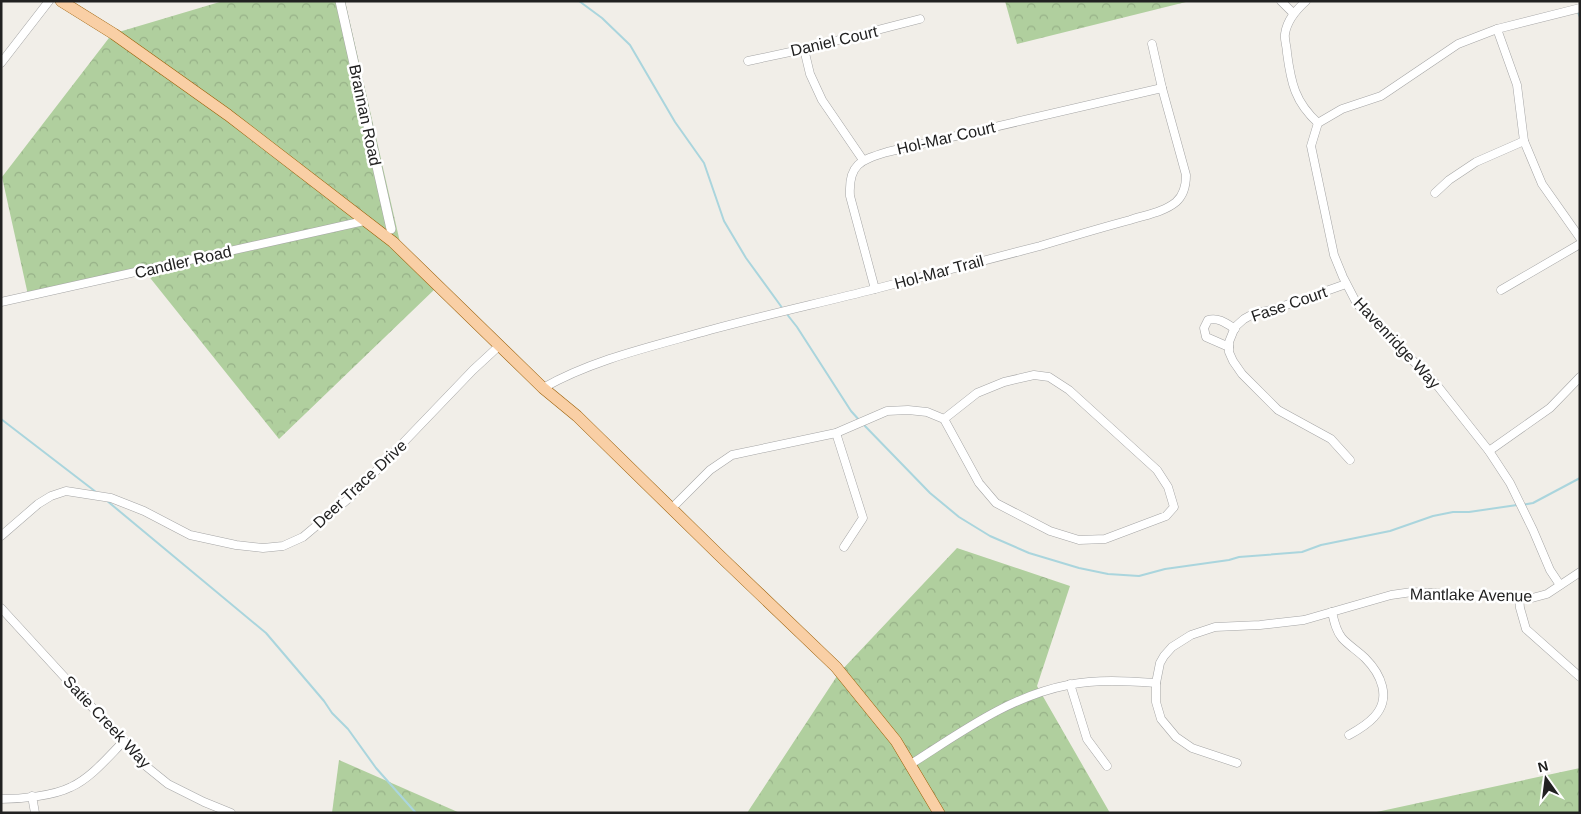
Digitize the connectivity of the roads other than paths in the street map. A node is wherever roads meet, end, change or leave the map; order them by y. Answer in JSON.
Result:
{"nodes":[{"id":1,"x":48,"y":1,"type":"edge"},
{"id":2,"x":61,"y":1,"type":"edge"},
{"id":3,"x":340,"y":1,"type":"edge"},
{"id":4,"x":1281,"y":1,"type":"edge"},
{"id":5,"x":1306,"y":1,"type":"edge"},
{"id":6,"x":1580,"y":8,"type":"edge"},
{"id":7,"x":1293,"y":13,"type":"junction"},
{"id":8,"x":920,"y":20,"type":"dead end"},
{"id":9,"x":1497,"y":29,"type":"junction"},
{"id":10,"x":1152,"y":44,"type":"dead end"},
{"id":11,"x":804,"y":49,"type":"junction"},
{"id":12,"x":748,"y":61,"type":"dead end"},
{"id":13,"x":1,"y":63,"type":"edge"},
{"id":14,"x":1162,"y":88,"type":"junction"},
{"id":15,"x":1318,"y":123,"type":"junction"},
{"id":16,"x":1524,"y":141,"type":"junction"},
{"id":17,"x":863,"y":160,"type":"junction"},
{"id":18,"x":1435,"y":193,"type":"dead end"},
{"id":19,"x":364,"y":221,"type":"junction"},
{"id":20,"x":390,"y":229,"type":"joint"},
{"id":21,"x":1580,"y":238,"type":"edge"},
{"id":22,"x":393,"y":242,"type":"junction"},
{"id":23,"x":1580,"y":244,"type":"edge"},
{"id":24,"x":1346,"y":284,"type":"junction"},
{"id":25,"x":875,"y":289,"type":"junction"},
{"id":26,"x":1501,"y":290,"type":"dead end"},
{"id":27,"x":1,"y":302,"type":"edge"},
{"id":28,"x":1234,"y":329,"type":"junction"},
{"id":29,"x":499,"y":346,"type":"junction"},
{"id":30,"x":1229,"y":347,"type":"junction"},
{"id":31,"x":1580,"y":376,"type":"edge"},
{"id":32,"x":543,"y":388,"type":"junction"},
{"id":33,"x":944,"y":419,"type":"junction"},
{"id":34,"x":836,"y":433,"type":"junction"},
{"id":35,"x":1490,"y":451,"type":"junction"},
{"id":36,"x":1350,"y":460,"type":"dead end"},
{"id":37,"x":672,"y":508,"type":"junction"},
{"id":38,"x":1,"y":536,"type":"edge"},
{"id":39,"x":844,"y":548,"type":"dead end"},
{"id":40,"x":1580,"y":572,"type":"edge"},
{"id":41,"x":1560,"y":585,"type":"junction"},
{"id":42,"x":1519,"y":597,"type":"junction"},
{"id":43,"x":1,"y":608,"type":"edge"},
{"id":44,"x":1332,"y":612,"type":"junction"},
{"id":45,"x":1580,"y":677,"type":"edge"},
{"id":46,"x":1070,"y":684,"type":"junction"},
{"id":47,"x":1156,"y":684,"type":"junction"},
{"id":48,"x":1349,"y":735,"type":"dead end"},
{"id":49,"x":124,"y":741,"type":"junction"},
{"id":50,"x":1237,"y":763,"type":"dead end"},
{"id":51,"x":911,"y":764,"type":"junction"},
{"id":52,"x":1107,"y":766,"type":"dead end"},
{"id":53,"x":32,"y":796,"type":"junction"},
{"id":54,"x":1,"y":799,"type":"edge"},
{"id":55,"x":35,"y":813,"type":"edge"},
{"id":56,"x":230,"y":813,"type":"edge"},
{"id":57,"x":939,"y":813,"type":"edge"}],
"edges":[{"from":1,"to":13,"type":"street"},
{"from":2,"to":19,"type":"main road"},
{"from":3,"to":20,"type":"street","name":"Brannan Road"},
{"from":4,"to":7,"type":"street"},
{"from":5,"to":7,"type":"street"},
{"from":6,"to":9,"type":"street"},
{"from":7,"to":15,"type":"street"},
{"from":8,"to":11,"type":"street","name":"Daniel Court"},
{"from":9,"to":15,"type":"street"},
{"from":9,"to":16,"type":"street"},
{"from":10,"to":14,"type":"street","name":"Hol-Mar Trail"},
{"from":11,"to":12,"type":"street","name":"Daniel Court"},
{"from":11,"to":17,"type":"street"},
{"from":14,"to":17,"type":"street","name":"Hol-Mar Court"},
{"from":14,"to":25,"type":"street","name":"Hol-Mar Trail"},
{"from":15,"to":24,"type":"street","name":"Havenridge Way"},
{"from":16,"to":18,"type":"street"},
{"from":16,"to":21,"type":"street"},
{"from":17,"to":25,"type":"street"},
{"from":19,"to":22,"type":"main road"},
{"from":19,"to":27,"type":"street","name":"Candler Road"},
{"from":20,"to":22,"type":"street"},
{"from":22,"to":29,"type":"main road"},
{"from":23,"to":26,"type":"street"},
{"from":24,"to":28,"type":"street","name":"Fase Court"},
{"from":24,"to":35,"type":"street","name":"Havenridge Way"},
{"from":25,"to":32,"type":"street","name":"Hol-Mar Trail"},
{"from":28,"to":30,"type":"street"},
{"from":28,"to":30,"type":"street"},
{"from":29,"to":32,"type":"main road"},
{"from":29,"to":38,"type":"street","name":"Deer Trace Drive"},
{"from":30,"to":36,"type":"street"},
{"from":31,"to":35,"type":"street"},
{"from":32,"to":37,"type":"main road"},
{"from":33,"to":33,"type":"street"},
{"from":33,"to":34,"type":"street"},
{"from":34,"to":37,"type":"street"},
{"from":34,"to":39,"type":"street"},
{"from":35,"to":41,"type":"street","name":"Havenridge Way"},
{"from":37,"to":51,"type":"main road"},
{"from":40,"to":41,"type":"street","name":"Mantlake Avenue"},
{"from":41,"to":42,"type":"street","name":"Mantlake Avenue"},
{"from":42,"to":44,"type":"street","name":"Mantlake Avenue"},
{"from":42,"to":45,"type":"street"},
{"from":43,"to":49,"type":"street","name":"Satie Creek Way"},
{"from":44,"to":47,"type":"street","name":"Mantlake Avenue"},
{"from":44,"to":48,"type":"street"},
{"from":46,"to":47,"type":"street"},
{"from":46,"to":51,"type":"street"},
{"from":46,"to":52,"type":"street"},
{"from":47,"to":50,"type":"street","name":"Mantlake Avenue"},
{"from":49,"to":53,"type":"street"},
{"from":49,"to":56,"type":"street","name":"Satie Creek Way"},
{"from":51,"to":57,"type":"main road"},
{"from":53,"to":54,"type":"street"},
{"from":53,"to":55,"type":"street"}]}
